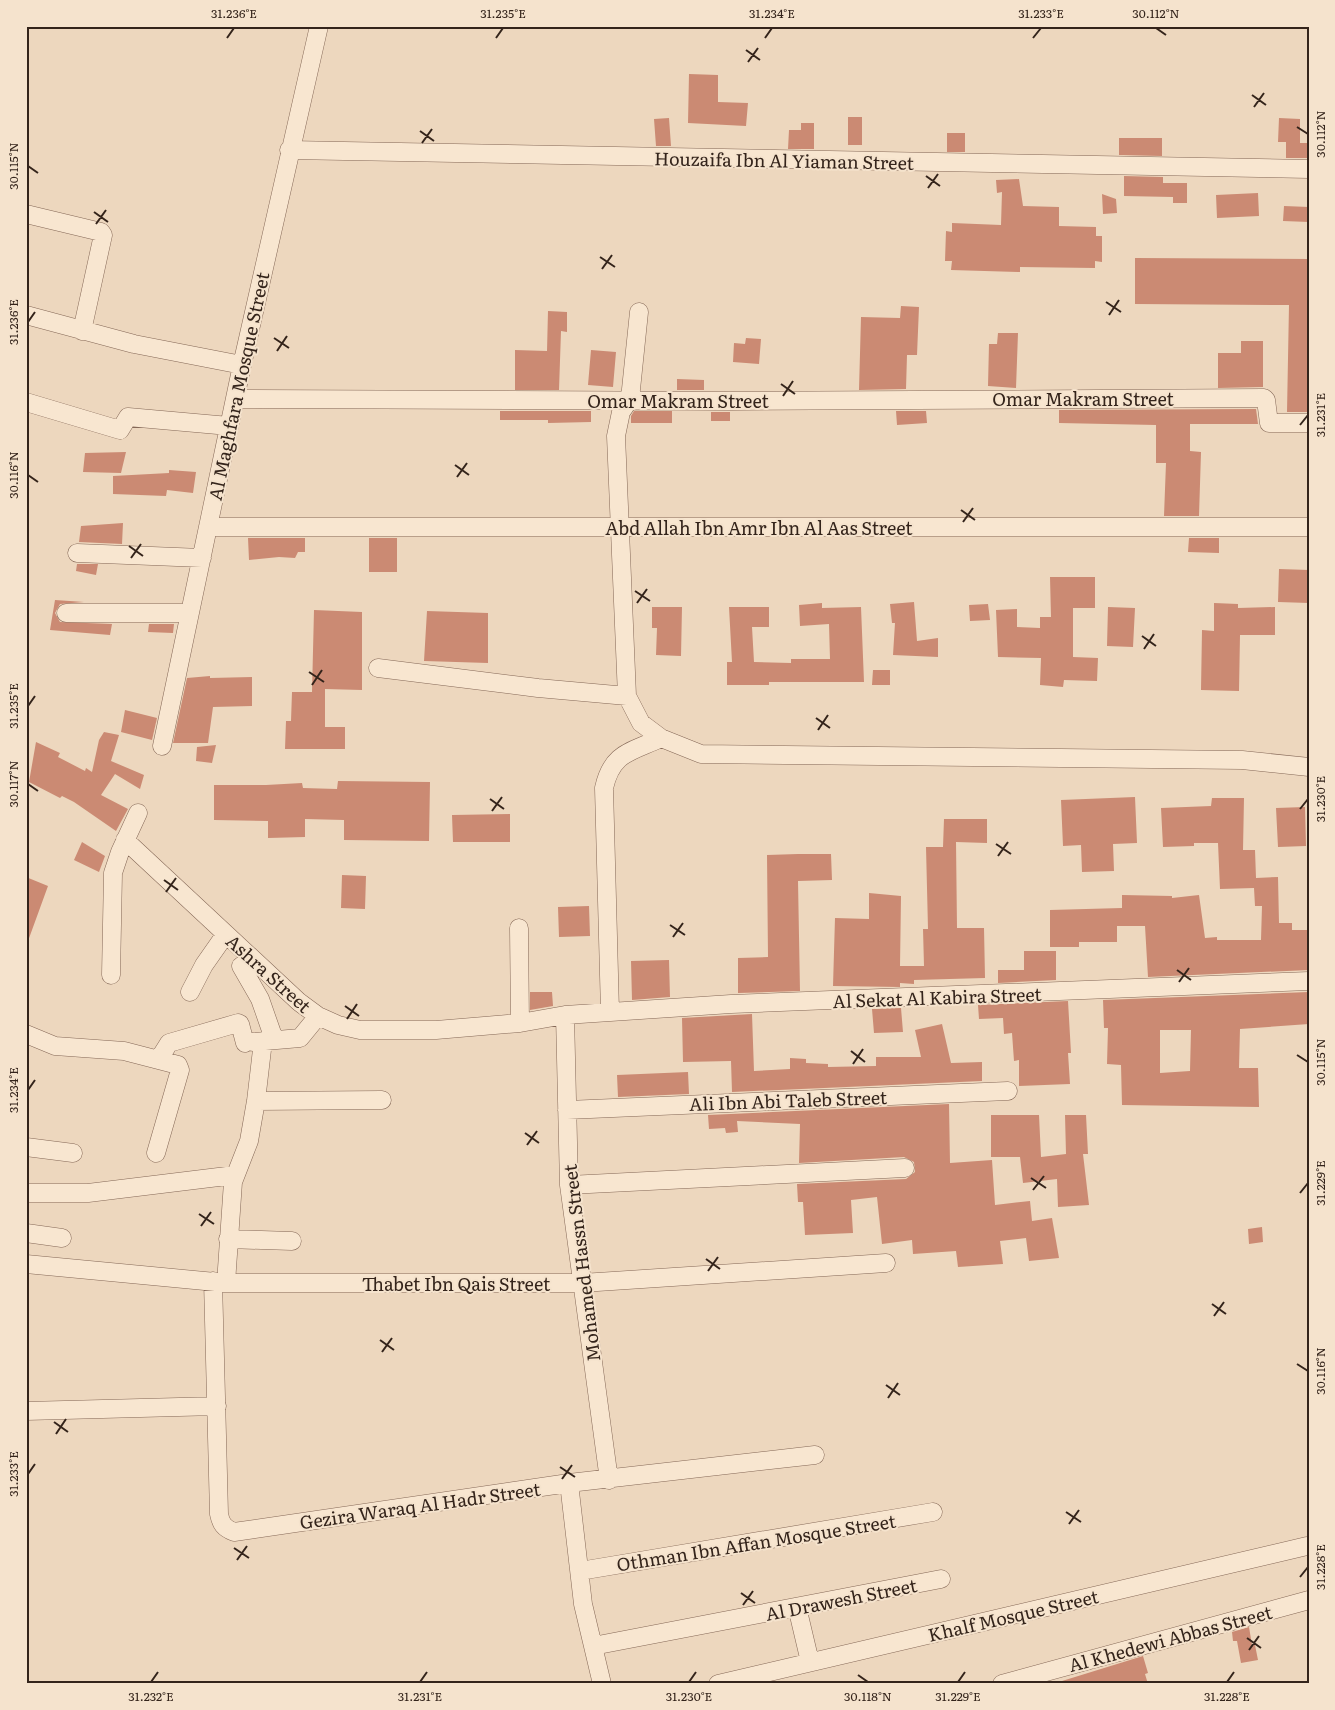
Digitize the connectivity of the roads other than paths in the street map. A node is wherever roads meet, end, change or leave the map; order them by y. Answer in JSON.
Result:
{"nodes":[{"id":1,"x":320,"y":26,"type":"edge"},
{"id":2,"x":290,"y":150,"type":"junction"},
{"id":3,"x":1309,"y":169,"type":"edge"},
{"id":4,"x":26,"y":214,"type":"edge"},
{"id":5,"x":638,"y":312,"type":"dead end"},
{"id":6,"x":26,"y":316,"type":"edge"},
{"id":7,"x":82,"y":331,"type":"junction"},
{"id":8,"x":242,"y":365,"type":"junction"},
{"id":9,"x":235,"y":399,"type":"junction"},
{"id":10,"x":630,"y":399,"type":"junction"},
{"id":11,"x":26,"y":402,"type":"edge"},
{"id":12,"x":1309,"y":423,"type":"edge"},
{"id":13,"x":229,"y":426,"type":"junction"},
{"id":14,"x":208,"y":527,"type":"junction"},
{"id":15,"x":619,"y":527,"type":"junction"},
{"id":16,"x":1309,"y":527,"type":"edge"},
{"id":17,"x":77,"y":553,"type":"dead end"},
{"id":18,"x":202,"y":558,"type":"junction"},
{"id":19,"x":66,"y":613,"type":"dead end"},
{"id":20,"x":190,"y":613,"type":"junction"},
{"id":21,"x":378,"y":668,"type":"dead end"},
{"id":22,"x":627,"y":696,"type":"junction"},
{"id":23,"x":661,"y":738,"type":"junction"},
{"id":24,"x":162,"y":746,"type":"dead end"},
{"id":25,"x":1309,"y":767,"type":"edge"},
{"id":26,"x":138,"y":813,"type":"dead end"},
{"id":27,"x":125,"y":840,"type":"junction"},
{"id":28,"x":519,"y":928,"type":"dead end"},
{"id":29,"x":225,"y":935,"type":"junction"},
{"id":30,"x":241,"y":966,"type":"dead end"},
{"id":31,"x":111,"y":975,"type":"dead end"},
{"id":32,"x":1309,"y":981,"type":"edge"},
{"id":33,"x":190,"y":992,"type":"dead end"},
{"id":34,"x":610,"y":1012,"type":"junction"},
{"id":35,"x":565,"y":1015,"type":"junction"},
{"id":36,"x":318,"y":1016,"type":"junction"},
{"id":37,"x":520,"y":1023,"type":"junction"},
{"id":38,"x":26,"y":1034,"type":"edge"},
{"id":39,"x":268,"y":1040,"type":"junction"},
{"id":40,"x":159,"y":1059,"type":"junction"},
{"id":41,"x":1008,"y":1091,"type":"dead end"},
{"id":42,"x":382,"y":1100,"type":"dead end"},
{"id":43,"x":256,"y":1101,"type":"junction"},
{"id":44,"x":567,"y":1110,"type":"junction"},
{"id":45,"x":26,"y":1147,"type":"edge"},
{"id":46,"x":73,"y":1153,"type":"dead end"},
{"id":47,"x":156,"y":1153,"type":"dead end"},
{"id":48,"x":905,"y":1168,"type":"dead end"},
{"id":49,"x":235,"y":1175,"type":"junction"},
{"id":50,"x":569,"y":1185,"type":"junction"},
{"id":51,"x":26,"y":1193,"type":"edge"},
{"id":52,"x":26,"y":1233,"type":"edge"},
{"id":53,"x":62,"y":1238,"type":"dead end"},
{"id":54,"x":228,"y":1240,"type":"junction"},
{"id":55,"x":292,"y":1240,"type":"dead end"},
{"id":56,"x":886,"y":1263,"type":"dead end"},
{"id":57,"x":26,"y":1264,"type":"edge"},
{"id":58,"x":220,"y":1282,"type":"junction"},
{"id":59,"x":582,"y":1283,"type":"junction"},
{"id":60,"x":216,"y":1406,"type":"junction"},
{"id":61,"x":26,"y":1411,"type":"edge"},
{"id":62,"x":816,"y":1454,"type":"dead end"},
{"id":63,"x":609,"y":1480,"type":"junction"},
{"id":64,"x":569,"y":1483,"type":"junction"},
{"id":65,"x":933,"y":1512,"type":"dead end"},
{"id":66,"x":1307,"y":1546,"type":"dead end"},
{"id":67,"x":580,"y":1572,"type":"junction"},
{"id":68,"x":941,"y":1579,"type":"dead end"},
{"id":69,"x":1309,"y":1600,"type":"edge"},
{"id":70,"x":797,"y":1607,"type":"junction"},
{"id":71,"x":593,"y":1646,"type":"junction"},
{"id":72,"x":810,"y":1662,"type":"junction"},
{"id":73,"x":602,"y":1684,"type":"edge"},
{"id":74,"x":718,"y":1684,"type":"edge"},
{"id":75,"x":1002,"y":1684,"type":"edge"}],
"edges":[{"from":1,"to":2,"type":"street","name":"Al Maghfara Mosque Street"},
{"from":2,"to":3,"type":"street","name":"Houzaifa Ibn Al Yiaman Street"},
{"from":2,"to":8,"type":"street","name":"Al Maghfara Mosque Street"},
{"from":4,"to":7,"type":"street"},
{"from":5,"to":10,"type":"street"},
{"from":6,"to":7,"type":"street"},
{"from":7,"to":8,"type":"street"},
{"from":8,"to":9,"type":"street","name":"Al Maghfara Mosque Street"},
{"from":9,"to":10,"type":"street","name":"Omar Makram Street"},
{"from":9,"to":13,"type":"street","name":"Al Maghfara Mosque Street"},
{"from":10,"to":12,"type":"street","name":"Omar Makram Street"},
{"from":10,"to":15,"type":"street"},
{"from":11,"to":13,"type":"street"},
{"from":13,"to":14,"type":"street","name":"Al Maghfara Mosque Street"},
{"from":14,"to":15,"type":"street","name":"Abd Allah Ibn Amr Ibn Al Aas Street"},
{"from":14,"to":18,"type":"street","name":"Al Maghfara Mosque Street"},
{"from":15,"to":16,"type":"street","name":"Abd Allah Ibn Amr Ibn Al Aas Street"},
{"from":15,"to":22,"type":"street"},
{"from":17,"to":18,"type":"street"},
{"from":18,"to":20,"type":"street","name":"Al Maghfara Mosque Street"},
{"from":19,"to":20,"type":"street"},
{"from":20,"to":24,"type":"street","name":"Al Maghfara Mosque Street"},
{"from":21,"to":22,"type":"street"},
{"from":22,"to":23,"type":"street"},
{"from":23,"to":25,"type":"street"},
{"from":23,"to":34,"type":"street"},
{"from":26,"to":27,"type":"street"},
{"from":27,"to":29,"type":"street","name":"Ashra Street"},
{"from":27,"to":31,"type":"street"},
{"from":28,"to":37,"type":"street"},
{"from":29,"to":33,"type":"street"},
{"from":29,"to":36,"type":"street","name":"Ashra Street"},
{"from":30,"to":39,"type":"street"},
{"from":32,"to":34,"type":"street","name":"Al Sekat Al Kabira Street"},
{"from":34,"to":35,"type":"street","name":"Al Sekat Al Kabira Street"},
{"from":35,"to":37,"type":"street","name":"Ashra Street"},
{"from":35,"to":44,"type":"street","name":"Mohamed Hassn Street"},
{"from":36,"to":37,"type":"street","name":"Ashra Street"},
{"from":36,"to":39,"type":"street"},
{"from":38,"to":40,"type":"street"},
{"from":39,"to":40,"type":"street"},
{"from":39,"to":43,"type":"street"},
{"from":40,"to":47,"type":"street"},
{"from":41,"to":44,"type":"street","name":"Ali Ibn Abi Taleb Street"},
{"from":42,"to":43,"type":"street"},
{"from":43,"to":49,"type":"street"},
{"from":44,"to":50,"type":"street","name":"Mohamed Hassn Street"},
{"from":45,"to":46,"type":"street"},
{"from":48,"to":50,"type":"street"},
{"from":49,"to":51,"type":"street"},
{"from":49,"to":54,"type":"street"},
{"from":50,"to":59,"type":"street","name":"Mohamed Hassn Street"},
{"from":52,"to":53,"type":"street"},
{"from":54,"to":55,"type":"street"},
{"from":54,"to":58,"type":"street"},
{"from":56,"to":59,"type":"street","name":"Thabet Ibn Qais Street"},
{"from":57,"to":58,"type":"street","name":"Thabet Ibn Qais Street"},
{"from":58,"to":59,"type":"street","name":"Thabet Ibn Qais Street"},
{"from":58,"to":60,"type":"street"},
{"from":59,"to":63,"type":"street","name":"Mohamed Hassn Street"},
{"from":60,"to":61,"type":"street"},
{"from":60,"to":64,"type":"street","name":"Gezira Waraq Al Hadr Street"},
{"from":62,"to":63,"type":"street","name":"Gezira Waraq Al Hadr Street"},
{"from":63,"to":64,"type":"street","name":"Gezira Waraq Al Hadr Street"},
{"from":64,"to":67,"type":"street"},
{"from":65,"to":67,"type":"street","name":"Othman Ibn Affan Mosque Street"},
{"from":66,"to":72,"type":"street","name":"Khalf Mosque Street"},
{"from":67,"to":71,"type":"street"},
{"from":68,"to":70,"type":"street","name":"Al Drawesh Street"},
{"from":69,"to":75,"type":"street","name":"Al Khedewi Abbas Street"},
{"from":70,"to":71,"type":"street","name":"Al Drawesh Street"},
{"from":70,"to":72,"type":"street"},
{"from":71,"to":73,"type":"street"},
{"from":72,"to":74,"type":"street","name":"Khalf Mosque Street"}]}
